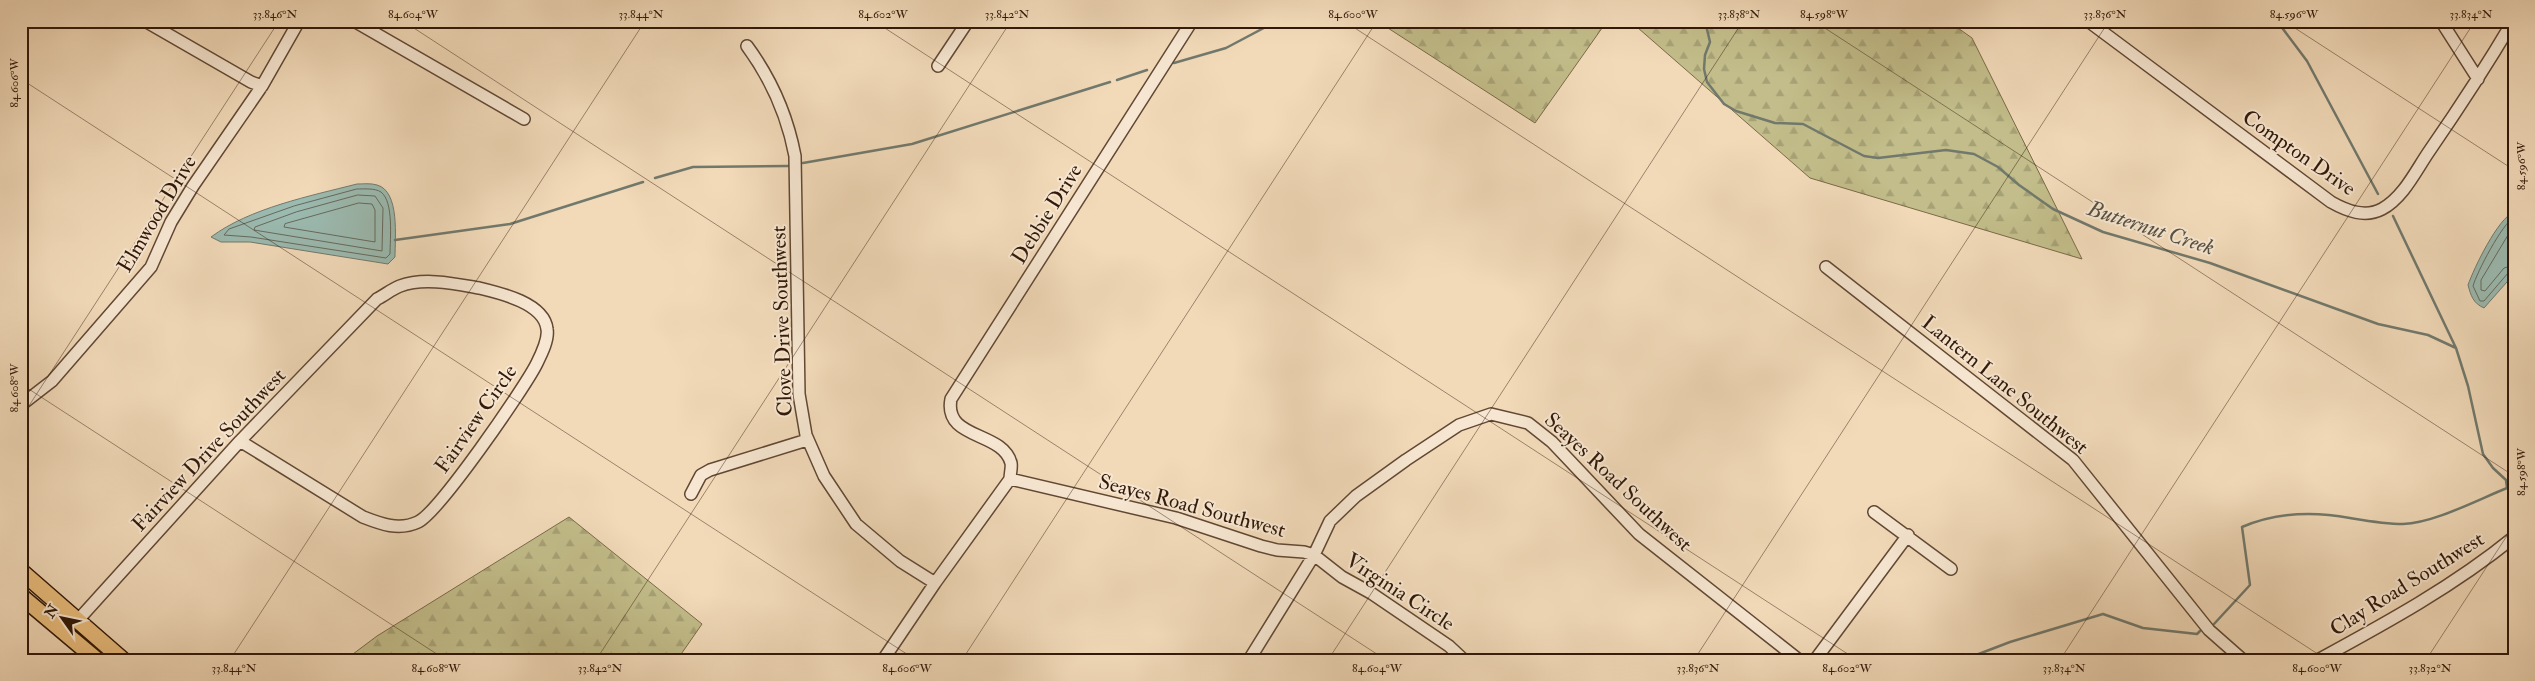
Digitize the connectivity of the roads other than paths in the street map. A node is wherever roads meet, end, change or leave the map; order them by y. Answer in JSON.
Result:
{"nodes":[{"id":1,"x":145,"y":21,"type":"edge"},
{"id":2,"x":299,"y":21,"type":"edge"},
{"id":3,"x":354,"y":21,"type":"edge"},
{"id":4,"x":968,"y":21,"type":"edge"},
{"id":5,"x":1192,"y":21,"type":"edge"},
{"id":6,"x":2088,"y":21,"type":"edge"},
{"id":7,"x":2441,"y":21,"type":"edge"},
{"id":8,"x":2513,"y":21,"type":"edge"},
{"id":9,"x":747,"y":46,"type":"dead end"},
{"id":10,"x":938,"y":66,"type":"dead end"},
{"id":11,"x":2478,"y":80,"type":"junction"},
{"id":12,"x":262,"y":86,"type":"junction"},
{"id":13,"x":524,"y":120,"type":"dead end"},
{"id":14,"x":1826,"y":267,"type":"dead end"},
{"id":15,"x":369,"y":309,"type":"joint"},
{"id":16,"x":21,"y":405,"type":"edge"},
{"id":17,"x":808,"y":440,"type":"junction"},
{"id":18,"x":240,"y":441,"type":"junction"},
{"id":19,"x":1010,"y":478,"type":"junction"},
{"id":20,"x":691,"y":494,"type":"dead end"},
{"id":21,"x":1874,"y":512,"type":"dead end"},
{"id":22,"x":1908,"y":535,"type":"junction"},
{"id":23,"x":2514,"y":537,"type":"edge"},
{"id":24,"x":1314,"y":556,"type":"junction"},
{"id":25,"x":1952,"y":569,"type":"dead end"},
{"id":26,"x":21,"y":571,"type":"edge"},
{"id":27,"x":935,"y":583,"type":"junction"},
{"id":28,"x":21,"y":596,"type":"edge"},
{"id":29,"x":79,"y":619,"type":"junction"},
{"id":30,"x":888,"y":658,"type":"edge"},
{"id":31,"x":97,"y":660,"type":"edge"},
{"id":32,"x":123,"y":660,"type":"edge"},
{"id":33,"x":1249,"y":660,"type":"edge"},
{"id":34,"x":1464,"y":660,"type":"edge"},
{"id":35,"x":1799,"y":660,"type":"edge"},
{"id":36,"x":1815,"y":660,"type":"edge"},
{"id":37,"x":2243,"y":660,"type":"edge"},
{"id":38,"x":2318,"y":660,"type":"edge"}],
"edges":[{"from":1,"to":12,"type":"street"},
{"from":2,"to":12,"type":"street","name":"Elmwood Drive"},
{"from":3,"to":13,"type":"street"},
{"from":4,"to":10,"type":"street"},
{"from":5,"to":19,"type":"street","name":"Debbie Drive"},
{"from":6,"to":11,"type":"street","name":"Compton Drive"},
{"from":7,"to":11,"type":"street"},
{"from":8,"to":11,"type":"street","name":"Compton Drive"},
{"from":9,"to":17,"type":"street","name":"Clove Drive Southwest"},
{"from":12,"to":16,"type":"street","name":"Elmwood Drive"},
{"from":14,"to":37,"type":"street","name":"Lantern Lane Southwest"},
{"from":15,"to":18,"type":"street","name":"Fairview Drive Southwest"},
{"from":15,"to":18,"type":"street","name":"Fairview Circle"},
{"from":17,"to":20,"type":"street"},
{"from":17,"to":27,"type":"street","name":"Clove Drive Southwest"},
{"from":18,"to":29,"type":"street","name":"Fairview Drive Southwest"},
{"from":19,"to":24,"type":"street","name":"Seayes Road Southwest"},
{"from":19,"to":27,"type":"street"},
{"from":21,"to":22,"type":"street"},
{"from":22,"to":25,"type":"street"},
{"from":22,"to":36,"type":"street"},
{"from":23,"to":38,"type":"street","name":"Clay Road Southwest"},
{"from":24,"to":33,"type":"street"},
{"from":24,"to":34,"type":"street","name":"Virginia Circle"},
{"from":24,"to":35,"type":"street","name":"Seayes Road Southwest"},
{"from":26,"to":29,"type":"main road"},
{"from":27,"to":30,"type":"street"},
{"from":28,"to":31,"type":"main road"},
{"from":29,"to":32,"type":"main road"}]}
